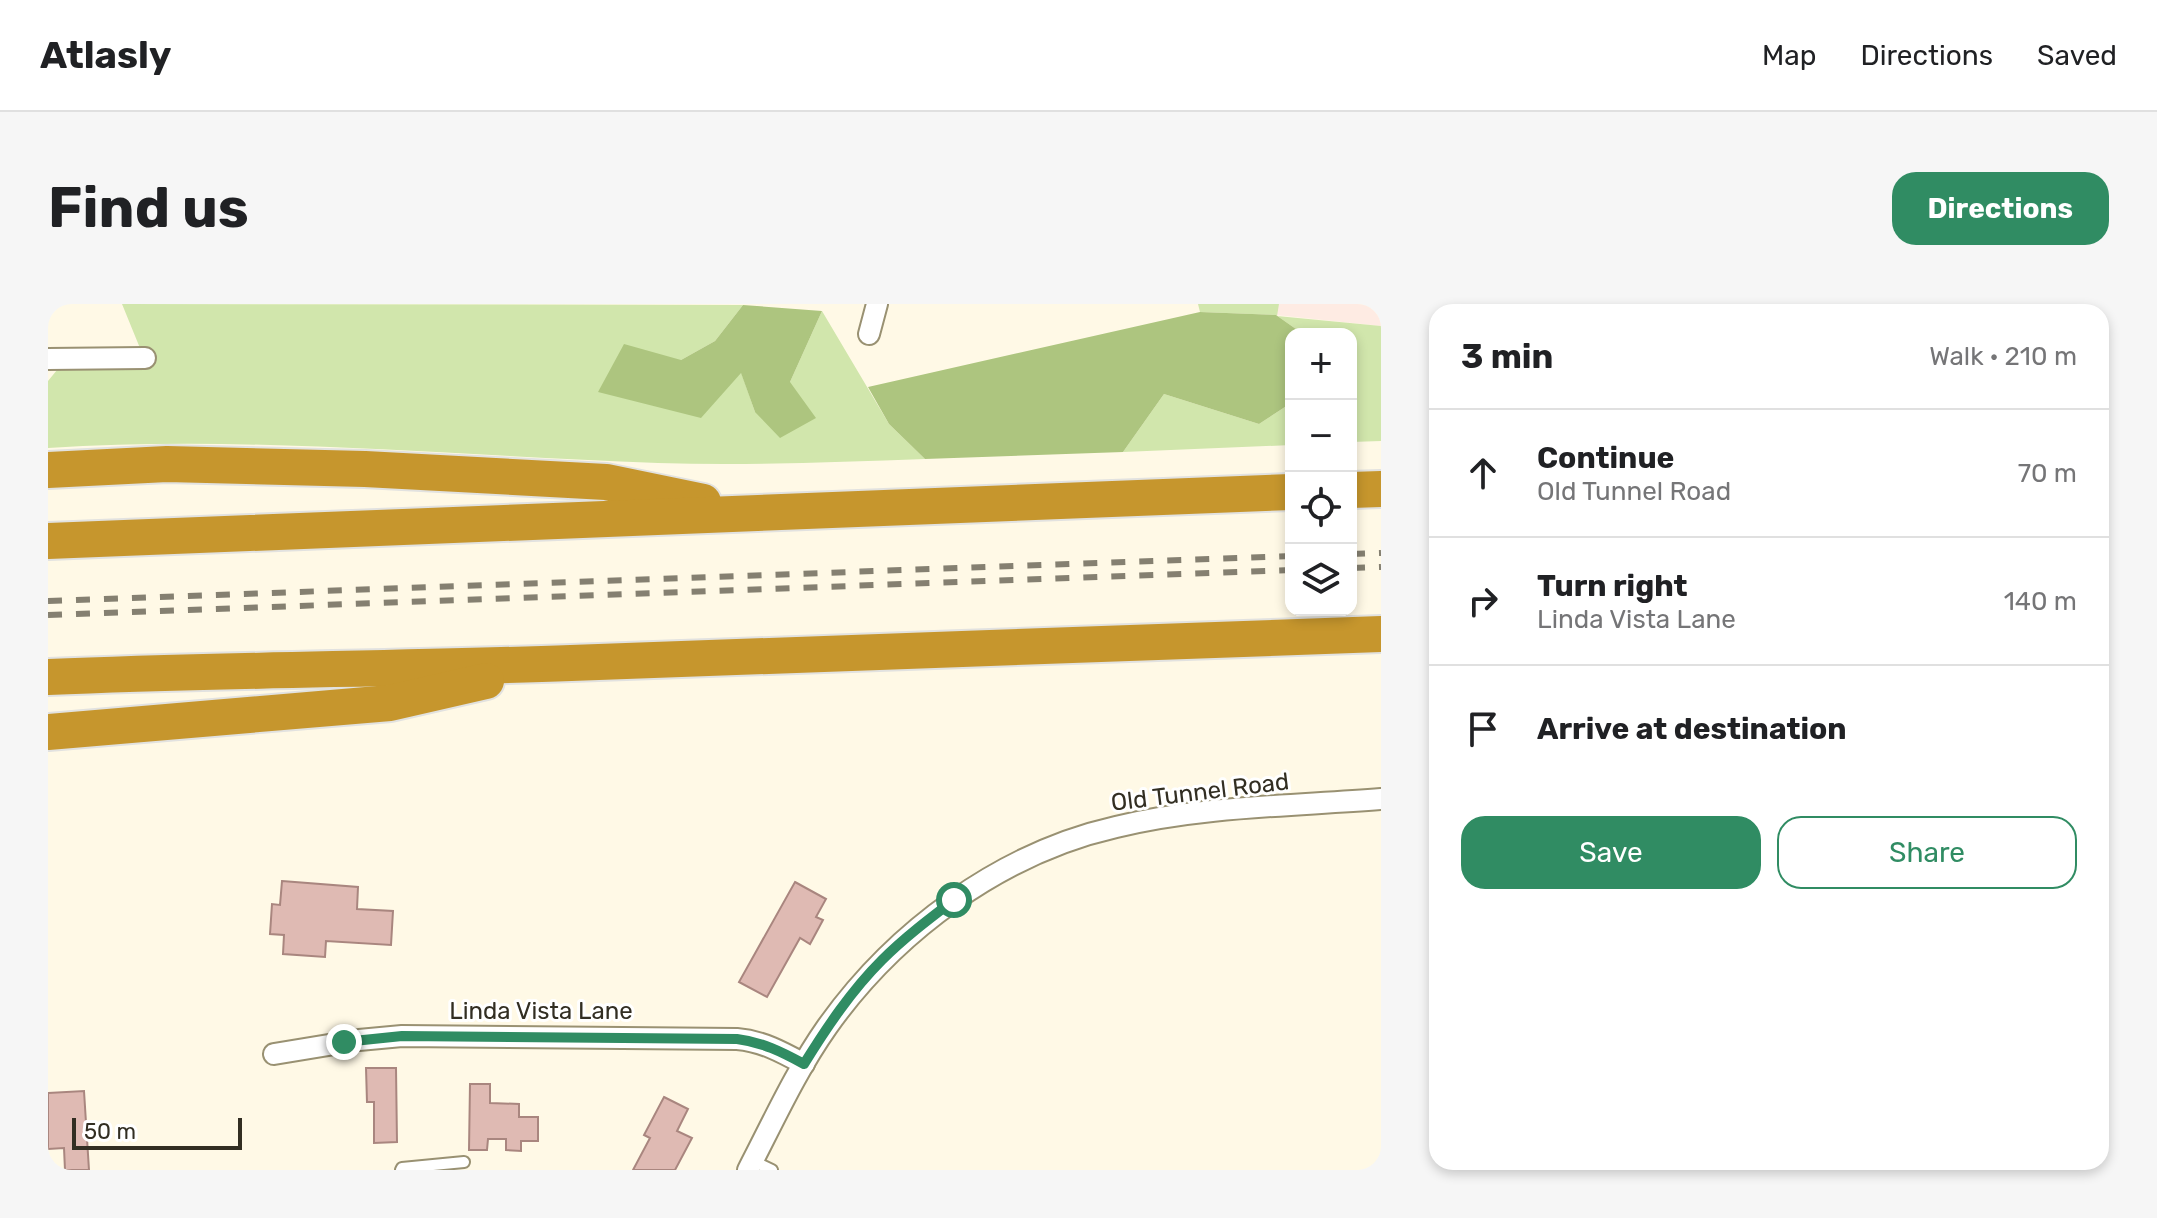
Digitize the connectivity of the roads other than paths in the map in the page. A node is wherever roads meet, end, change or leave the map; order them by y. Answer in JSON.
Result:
{"nodes":[{"id":1,"x":877,"y":304,"type":"edge"},
{"id":2,"x":869,"y":334,"type":"dead end"},
{"id":3,"x":145,"y":358,"type":"dead end"},
{"id":4,"x":48,"y":359,"type":"edge"},
{"id":5,"x":48,"y":470,"type":"edge"},
{"id":6,"x":1381,"y":489,"type":"edge"},
{"id":7,"x":1357,"y":490,"type":"edge"},
{"id":8,"x":1285,"y":492,"type":"edge"},
{"id":9,"x":759,"y":514,"type":"junction"},
{"id":10,"x":48,"y":541,"type":"edge"},
{"id":11,"x":1381,"y":634,"type":"edge"},
{"id":12,"x":570,"y":663,"type":"junction"},
{"id":13,"x":48,"y":677,"type":"edge"},
{"id":14,"x":48,"y":732,"type":"edge"},
{"id":15,"x":1381,"y":799,"type":"edge"},
{"id":16,"x":274,"y":1054,"type":"dead end"},
{"id":17,"x":804,"y":1064,"type":"junction"},
{"id":18,"x":464,"y":1162,"type":"dead end"},
{"id":19,"x":750,"y":1166,"type":"edge"},
{"id":20,"x":401,"y":1170,"type":"edge"},
{"id":21,"x":772,"y":1170,"type":"edge"}],
"edges":[{"from":1,"to":2,"type":"street"},
{"from":3,"to":4,"type":"street"},
{"from":5,"to":9,"type":"highway"},
{"from":6,"to":7,"type":"highway"},
{"from":8,"to":9,"type":"highway"},
{"from":9,"to":10,"type":"highway"},
{"from":11,"to":12,"type":"highway"},
{"from":12,"to":13,"type":"highway"},
{"from":12,"to":14,"type":"highway"},
{"from":15,"to":17,"type":"street","name":"Old Tunnel Road"},
{"from":16,"to":17,"type":"street","name":"Linda Vista Lane"},
{"from":17,"to":19,"type":"street","name":"Old Tunnel Road"},
{"from":18,"to":20,"type":"lane"},
{"from":19,"to":21,"type":"lane"}]}
